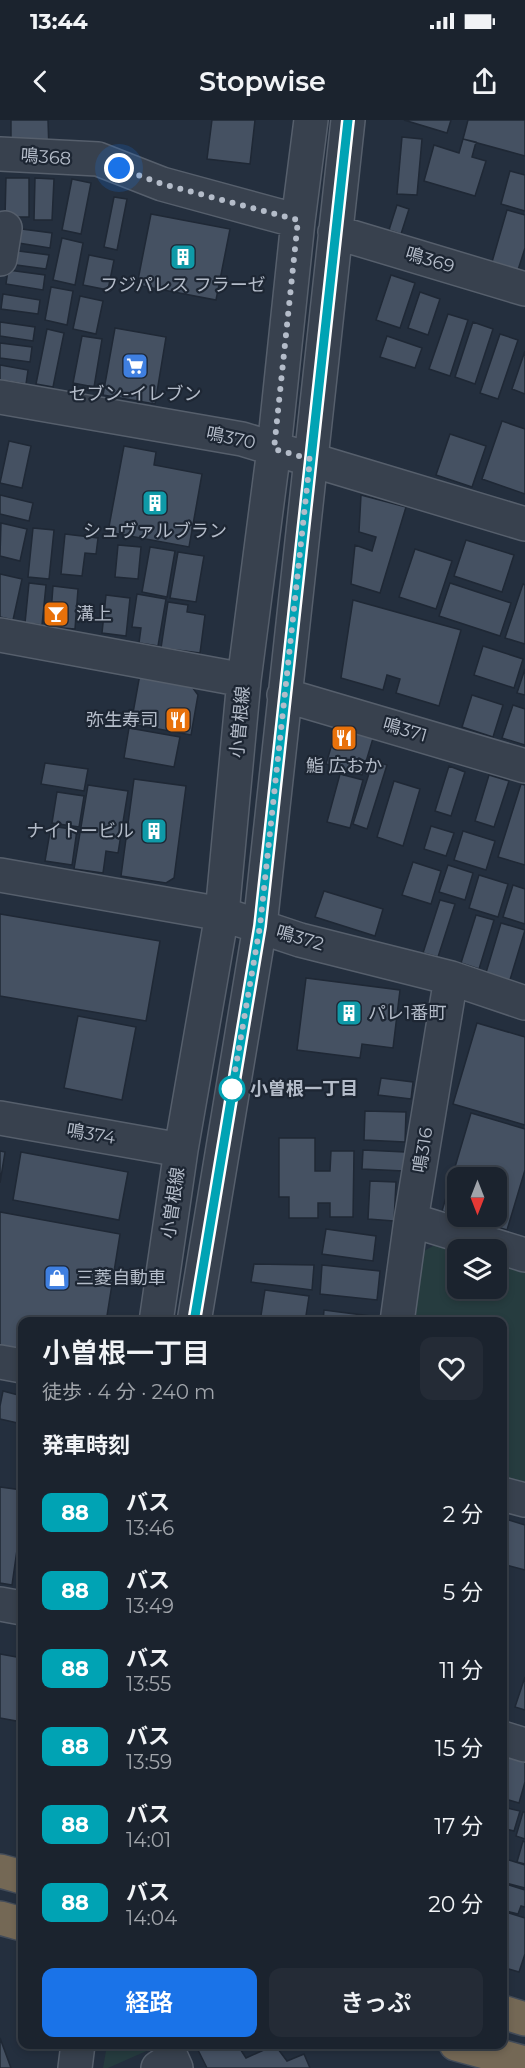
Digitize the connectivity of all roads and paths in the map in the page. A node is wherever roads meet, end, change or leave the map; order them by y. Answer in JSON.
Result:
{"nodes":[{"id":1,"x":311,"y":120,"type":"edge"},
{"id":2,"x":348,"y":120,"type":"edge"},
{"id":3,"x":0,"y":154,"type":"edge"},
{"id":4,"x":298,"y":220,"type":"junction"},
{"id":5,"x":335,"y":232,"type":"junction"},
{"id":6,"x":525,"y":289,"type":"edge"},
{"id":7,"x":0,"y":397,"type":"edge"},
{"id":8,"x":274,"y":449,"type":"junction"},
{"id":9,"x":310,"y":459,"type":"junction"},
{"id":10,"x":525,"y":524,"type":"edge"},
{"id":11,"x":0,"y":634,"type":"edge"},
{"id":12,"x":244,"y":680,"type":"junction"},
{"id":13,"x":284,"y":695,"type":"junction"},
{"id":14,"x":525,"y":766,"type":"edge"},
{"id":15,"x":0,"y":875,"type":"edge"},
{"id":16,"x":222,"y":914,"type":"junction"},
{"id":17,"x":260,"y":926,"type":"junction"},
{"id":18,"x":451,"y":978,"type":"junction"},
{"id":19,"x":525,"y":1003,"type":"edge"},
{"id":20,"x":0,"y":1118,"type":"edge"},
{"id":21,"x":181,"y":1150,"type":"junction"},
{"id":22,"x":411,"y":1220,"type":"junction"},
{"id":23,"x":525,"y":1255,"type":"edge"},
{"id":24,"x":157,"y":1317,"type":"edge"},
{"id":25,"x":195,"y":1317,"type":"edge"},
{"id":26,"x":398,"y":1317,"type":"edge"},
{"id":27,"x":0,"y":1362,"type":"edge"},
{"id":28,"x":18,"y":1365,"type":"edge"},
{"id":29,"x":507,"y":1495,"type":"edge"},
{"id":30,"x":525,"y":1500,"type":"edge"},
{"id":31,"x":0,"y":1604,"type":"edge"},
{"id":32,"x":18,"y":1607,"type":"edge"},
{"id":33,"x":507,"y":1740,"type":"edge"},
{"id":34,"x":525,"y":1745,"type":"edge"},
{"id":35,"x":0,"y":1871,"type":"edge"},
{"id":36,"x":18,"y":1876,"type":"edge"},
{"id":37,"x":0,"y":1918,"type":"edge"},
{"id":38,"x":18,"y":1923,"type":"edge"},
{"id":39,"x":77,"y":2049,"type":"edge"},
{"id":40,"x":474,"y":2049,"type":"edge"},
{"id":41,"x":525,"y":2063,"type":"edge"},
{"id":42,"x":75,"y":2068,"type":"edge"},
{"id":43,"x":158,"y":2068,"type":"edge"},
{"id":44,"x":176,"y":2068,"type":"edge"}],
"edges":[{"from":1,"to":4,"type":"street","name":"小曽根線"},
{"from":2,"to":5,"type":"street"},
{"from":3,"to":4,"type":"street","name":"鳴368"},
{"from":4,"to":8,"type":"street","name":"小曽根線"},
{"from":5,"to":6,"type":"street","name":"鳴369"},
{"from":5,"to":9,"type":"street"},
{"from":7,"to":8,"type":"street","name":"鳴370"},
{"from":8,"to":9,"type":"street","name":"鳴370"},
{"from":8,"to":12,"type":"street","name":"小曽根線"},
{"from":9,"to":10,"type":"street","name":"鳴370"},
{"from":9,"to":13,"type":"street"},
{"from":11,"to":12,"type":"street"},
{"from":12,"to":16,"type":"street","name":"小曽根線"},
{"from":13,"to":14,"type":"street","name":"鳴371"},
{"from":13,"to":17,"type":"street"},
{"from":15,"to":16,"type":"street","name":"鳴372"},
{"from":16,"to":17,"type":"street","name":"鳴372"},
{"from":16,"to":21,"type":"street","name":"小曽根線"},
{"from":17,"to":18,"type":"street","name":"鳴372"},
{"from":17,"to":25,"type":"street"},
{"from":18,"to":19,"type":"street","name":"鳴372"},
{"from":18,"to":22,"type":"street","name":"鳴316"},
{"from":20,"to":21,"type":"street","name":"鳴374"},
{"from":21,"to":24,"type":"street","name":"小曽根線"},
{"from":22,"to":23,"type":"street"},
{"from":22,"to":26,"type":"street","name":"鳴316"},
{"from":27,"to":28,"type":"street"},
{"from":29,"to":30,"type":"street"},
{"from":31,"to":32,"type":"street"},
{"from":33,"to":34,"type":"street"},
{"from":35,"to":36,"type":"highway"},
{"from":37,"to":38,"type":"highway"},
{"from":39,"to":42,"type":"street"},
{"from":40,"to":41,"type":"highway"},
{"from":43,"to":44,"type":"street"}]}
